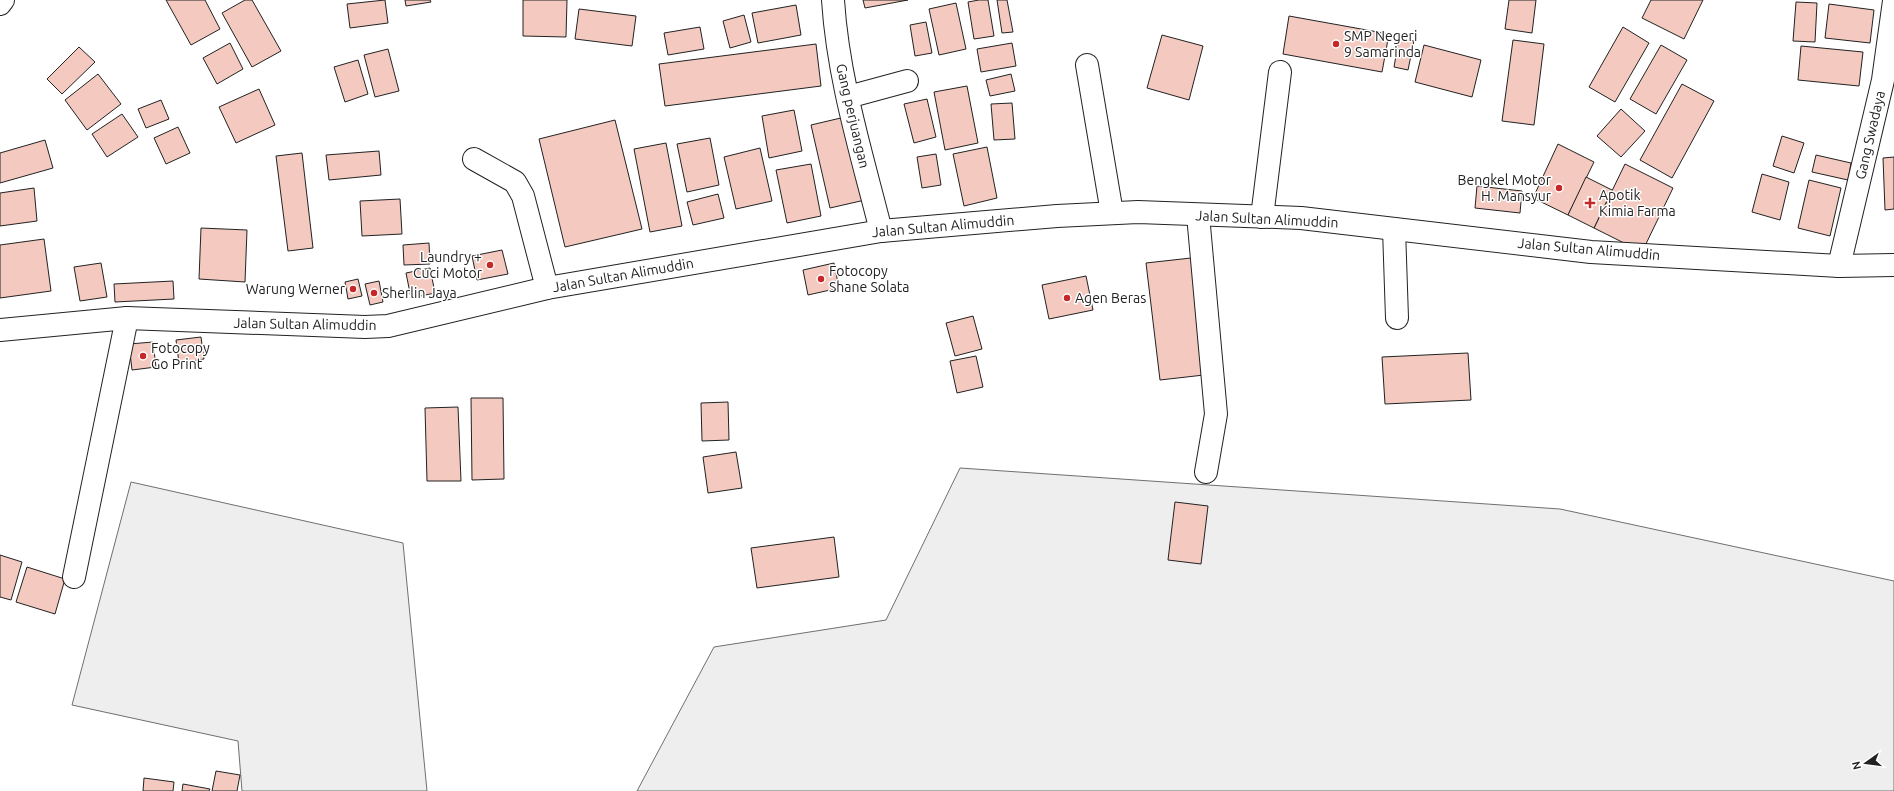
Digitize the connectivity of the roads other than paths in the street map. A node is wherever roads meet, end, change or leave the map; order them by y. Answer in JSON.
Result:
{"nodes":[{"id":1,"x":3,"y":0,"type":"edge"},
{"id":2,"x":833,"y":0,"type":"edge"},
{"id":3,"x":1894,"y":1,"type":"edge"},
{"id":4,"x":0,"y":4,"type":"edge"},
{"id":5,"x":1087,"y":65,"type":"dead end"},
{"id":6,"x":1280,"y":72,"type":"dead end"},
{"id":7,"x":907,"y":81,"type":"dead end"},
{"id":8,"x":848,"y":97,"type":"junction"},
{"id":9,"x":474,"y":158,"type":"dead end"},
{"id":10,"x":1112,"y":213,"type":"junction"},
{"id":11,"x":1198,"y":215,"type":"junction"},
{"id":12,"x":1262,"y":217,"type":"junction"},
{"id":13,"x":1394,"y":229,"type":"junction"},
{"id":14,"x":882,"y":231,"type":"junction"},
{"id":15,"x":1894,"y":265,"type":"edge"},
{"id":16,"x":1839,"y":266,"type":"junction"},
{"id":17,"x":547,"y":288,"type":"junction"},
{"id":18,"x":127,"y":318,"type":"junction"},
{"id":19,"x":1397,"y":318,"type":"dead end"},
{"id":20,"x":0,"y":330,"type":"edge"},
{"id":21,"x":1206,"y":472,"type":"dead end"},
{"id":22,"x":74,"y":576,"type":"dead end"}],
"edges":[{"from":1,"to":4,"type":"main road"},
{"from":2,"to":8,"type":"main road","name":"Gang perjuangan"},
{"from":3,"to":16,"type":"main road","name":"Gang Swadaya"},
{"from":5,"to":10,"type":"main road"},
{"from":6,"to":12,"type":"main road"},
{"from":7,"to":8,"type":"main road"},
{"from":8,"to":14,"type":"main road","name":"Gang perjuangan"},
{"from":9,"to":17,"type":"main road"},
{"from":10,"to":11,"type":"main road","name":"Jalan Sultan Alimuddin"},
{"from":10,"to":14,"type":"main road","name":"Jalan Sultan Alimuddin"},
{"from":11,"to":12,"type":"main road","name":"Jalan Sultan Alimuddin"},
{"from":11,"to":21,"type":"main road"},
{"from":12,"to":13,"type":"main road","name":"Jalan Sultan Alimuddin"},
{"from":13,"to":16,"type":"main road","name":"Jalan Sultan Alimuddin"},
{"from":13,"to":19,"type":"main road"},
{"from":14,"to":17,"type":"main road","name":"Jalan Sultan Alimuddin"},
{"from":15,"to":16,"type":"main road","name":"Jalan Sultan Alimuddin"},
{"from":17,"to":18,"type":"main road","name":"Jalan Sultan Alimuddin"},
{"from":18,"to":20,"type":"main road","name":"Jalan Sultan Alimuddin"},
{"from":18,"to":22,"type":"main road"}]}
